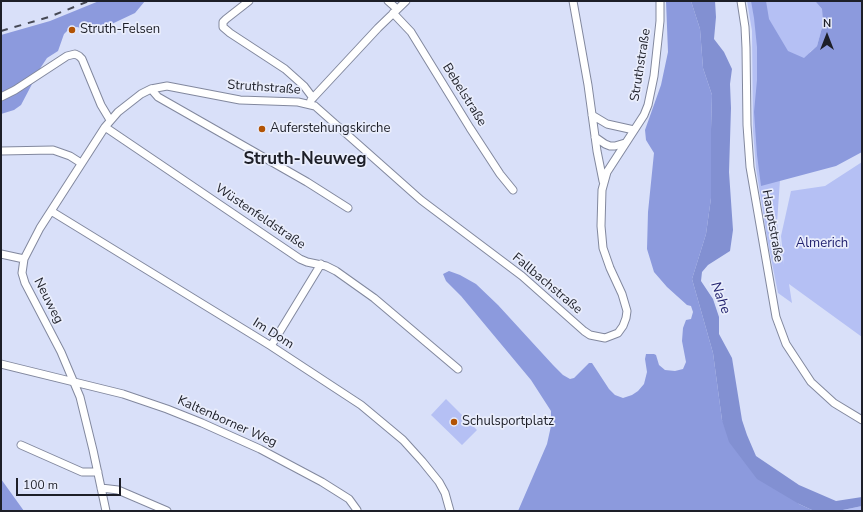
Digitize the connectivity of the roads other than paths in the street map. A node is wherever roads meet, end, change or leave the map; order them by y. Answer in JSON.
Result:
{"nodes":[{"id":1,"x":249,"y":1,"type":"edge"},
{"id":2,"x":388,"y":1,"type":"edge"},
{"id":3,"x":406,"y":1,"type":"edge"},
{"id":4,"x":573,"y":1,"type":"edge"},
{"id":5,"x":660,"y":1,"type":"edge"},
{"id":6,"x":740,"y":1,"type":"edge"},
{"id":7,"x":395,"y":11,"type":"junction"},
{"id":8,"x":151,"y":89,"type":"junction"},
{"id":9,"x":1,"y":97,"type":"edge"},
{"id":10,"x":311,"y":101,"type":"junction"},
{"id":11,"x":130,"y":102,"type":"joint"},
{"id":12,"x":592,"y":115,"type":"junction"},
{"id":13,"x":110,"y":120,"type":"junction"},
{"id":14,"x":105,"y":127,"type":"junction"},
{"id":15,"x":634,"y":130,"type":"junction"},
{"id":16,"x":595,"y":137,"type":"junction"},
{"id":17,"x":626,"y":143,"type":"junction"},
{"id":18,"x":1,"y":151,"type":"edge"},
{"id":19,"x":81,"y":163,"type":"junction"},
{"id":20,"x":603,"y":181,"type":"junction"},
{"id":21,"x":514,"y":190,"type":"dead end"},
{"id":22,"x":348,"y":208,"type":"dead end"},
{"id":23,"x":51,"y":211,"type":"junction"},
{"id":24,"x":1,"y":254,"type":"edge"},
{"id":25,"x":24,"y":258,"type":"junction"},
{"id":26,"x":321,"y":264,"type":"junction"},
{"id":27,"x":271,"y":346,"type":"junction"},
{"id":28,"x":1,"y":364,"type":"edge"},
{"id":29,"x":458,"y":369,"type":"dead end"},
{"id":30,"x":74,"y":381,"type":"junction"},
{"id":31,"x":862,"y":420,"type":"edge"},
{"id":32,"x":21,"y":445,"type":"dead end"},
{"id":33,"x":98,"y":472,"type":"junction"},
{"id":34,"x":101,"y":488,"type":"junction"},
{"id":35,"x":357,"y":510,"type":"dead end"},
{"id":36,"x":106,"y":511,"type":"edge"},
{"id":37,"x":167,"y":511,"type":"edge"},
{"id":38,"x":450,"y":511,"type":"edge"}],
"edges":[{"from":1,"to":10,"type":"street"},
{"from":2,"to":7,"type":"street","name":"Bebelstraße"},
{"from":3,"to":7,"type":"street","name":"Struthstraße"},
{"from":4,"to":12,"type":"street"},
{"from":5,"to":15,"type":"street","name":"Struthstraße"},
{"from":6,"to":31,"type":"street","name":"Hauptstraße"},
{"from":7,"to":10,"type":"street","name":"Struthstraße"},
{"from":7,"to":21,"type":"street","name":"Bebelstraße"},
{"from":8,"to":10,"type":"street","name":"Struthstraße"},
{"from":8,"to":11,"type":"street","name":"Struthstraße"},
{"from":8,"to":22,"type":"street"},
{"from":9,"to":13,"type":"street"},
{"from":10,"to":20,"type":"street","name":"Fallbachstraße"},
{"from":11,"to":13,"type":"street","name":"Neuweg"},
{"from":12,"to":15,"type":"street"},
{"from":12,"to":16,"type":"street"},
{"from":13,"to":14,"type":"street","name":"Neuweg"},
{"from":14,"to":19,"type":"street","name":"Neuweg"},
{"from":14,"to":26,"type":"street","name":"Wüstenfeldstraße"},
{"from":15,"to":17,"type":"street","name":"Struthstraße"},
{"from":16,"to":17,"type":"street"},
{"from":16,"to":20,"type":"street"},
{"from":17,"to":20,"type":"street","name":"Fallbachstraße"},
{"from":18,"to":19,"type":"street"},
{"from":19,"to":23,"type":"street","name":"Neuweg"},
{"from":23,"to":25,"type":"street","name":"Neuweg"},
{"from":23,"to":27,"type":"street","name":"Im Dom"},
{"from":24,"to":25,"type":"street"},
{"from":25,"to":30,"type":"street","name":"Neuweg"},
{"from":26,"to":27,"type":"street"},
{"from":26,"to":29,"type":"street","name":"Wüstenfeldstraße"},
{"from":27,"to":38,"type":"street","name":"Im Dom"},
{"from":28,"to":30,"type":"street","name":"Kaltenborner Weg"},
{"from":30,"to":33,"type":"street","name":"Neuweg"},
{"from":30,"to":35,"type":"street","name":"Kaltenborner Weg"},
{"from":32,"to":33,"type":"street"},
{"from":33,"to":34,"type":"street","name":"Neuweg"},
{"from":34,"to":36,"type":"street","name":"Neuweg"},
{"from":34,"to":37,"type":"street"}]}
